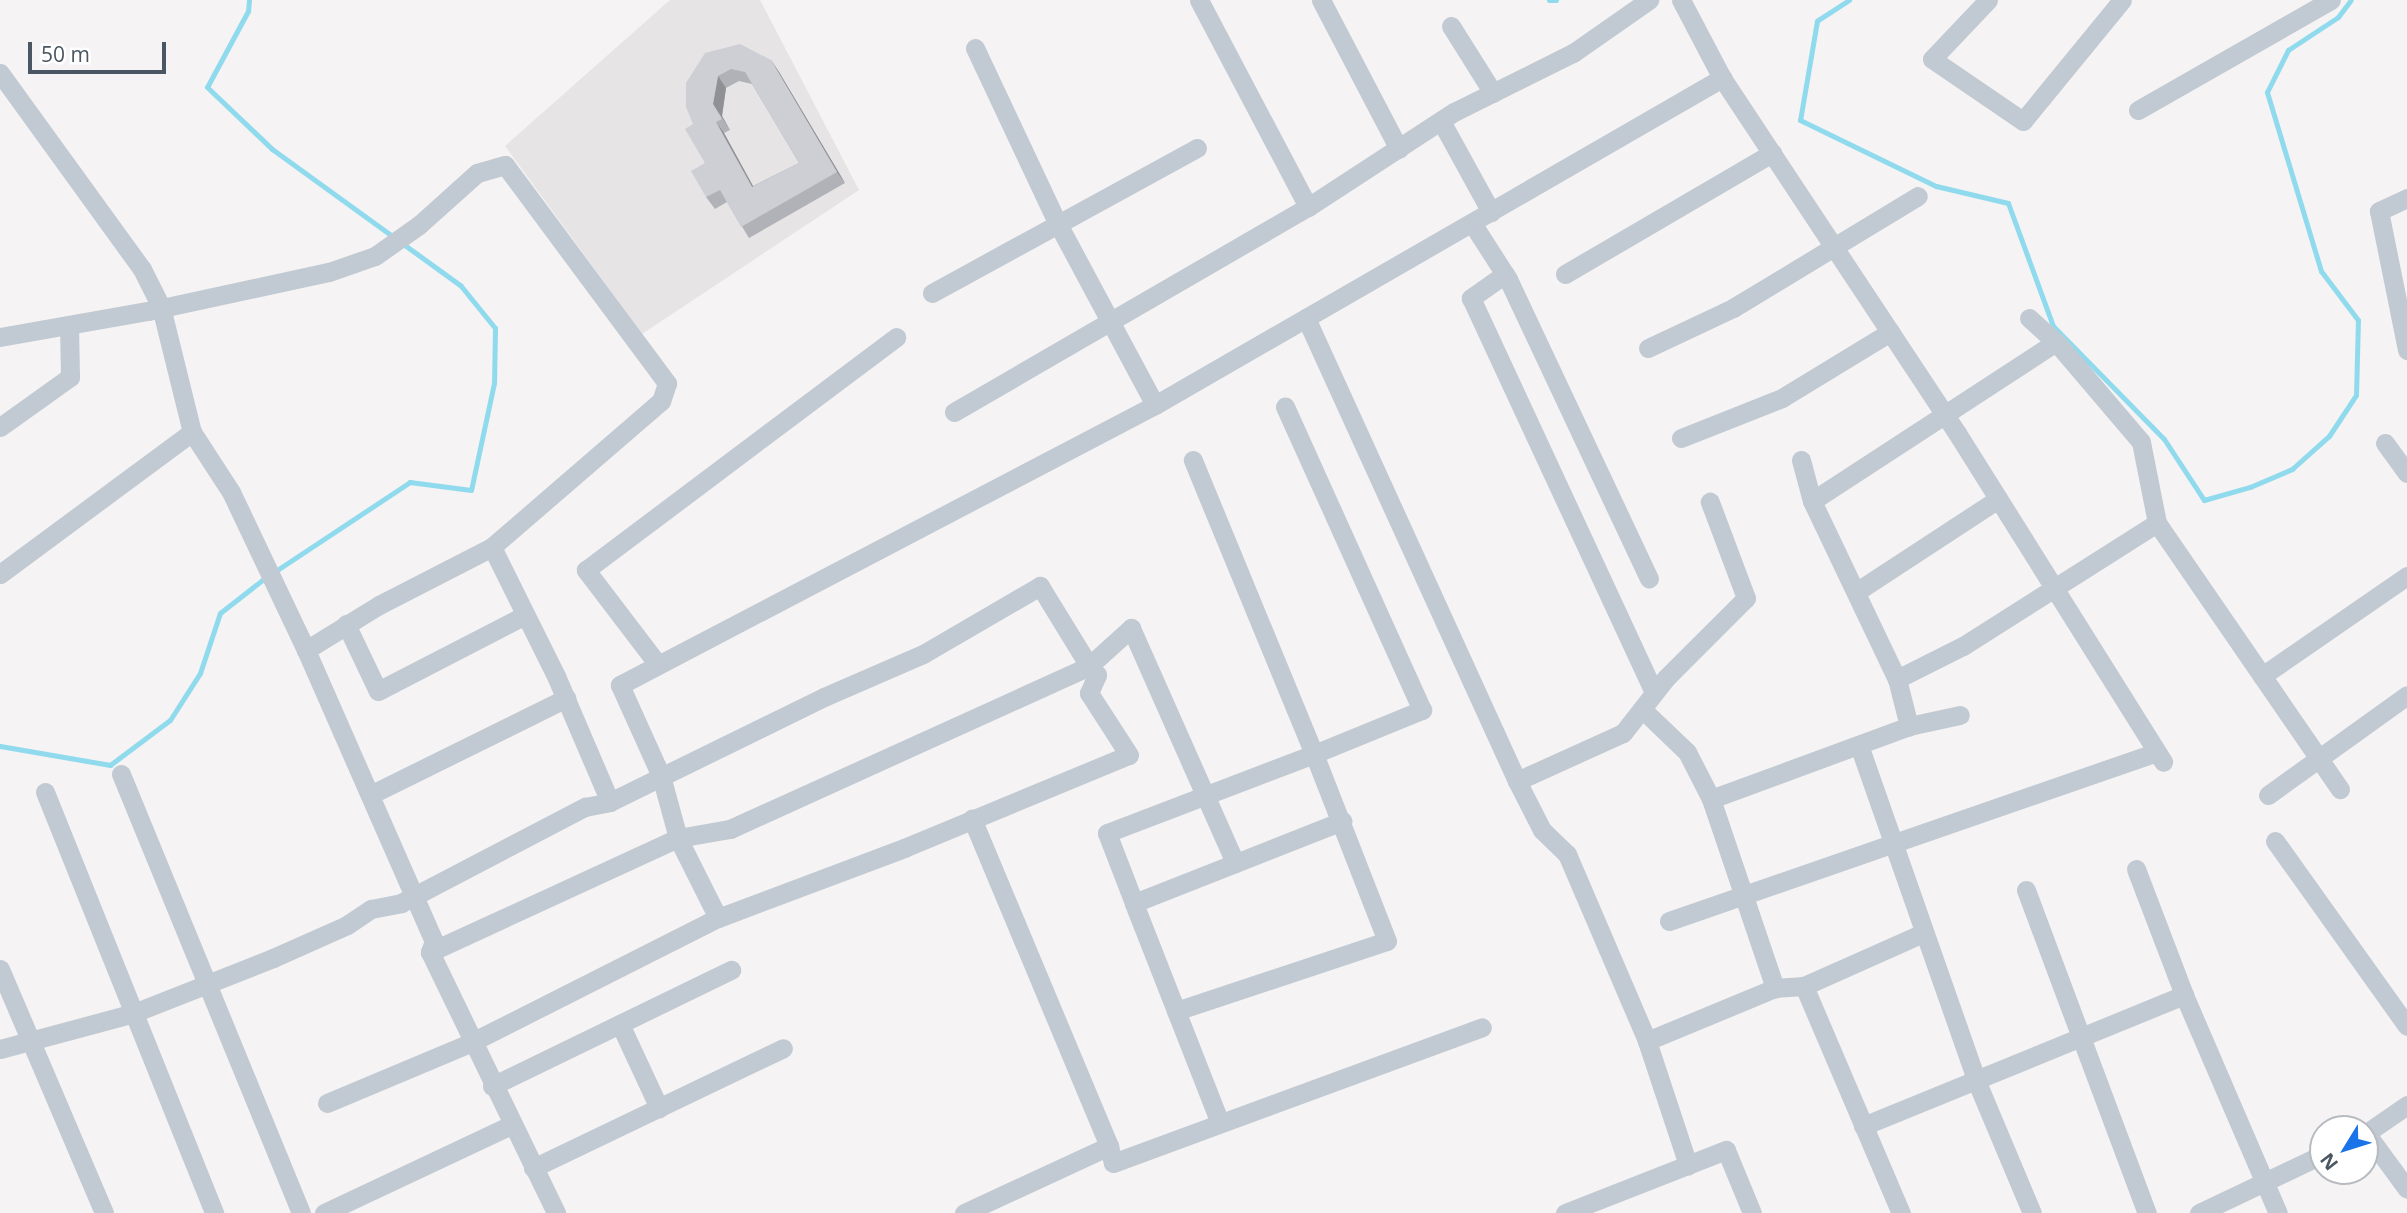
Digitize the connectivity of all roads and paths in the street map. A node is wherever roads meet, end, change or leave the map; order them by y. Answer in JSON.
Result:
{"nodes":[{"id":1,"x":1199,"y":0,"type":"edge"},
{"id":2,"x":1321,"y":0,"type":"edge"},
{"id":3,"x":1649,"y":0,"type":"edge"},
{"id":4,"x":1681,"y":0,"type":"edge"},
{"id":5,"x":1987,"y":0,"type":"edge"},
{"id":6,"x":2122,"y":0,"type":"edge"},
{"id":7,"x":2331,"y":0,"type":"edge"},
{"id":8,"x":1451,"y":26,"type":"dead end"},
{"id":9,"x":975,"y":48,"type":"dead end"},
{"id":10,"x":0,"y":73,"type":"edge"},
{"id":11,"x":1722,"y":78,"type":"junction"},
{"id":12,"x":1493,"y":93,"type":"junction"},
{"id":13,"x":2137,"y":110,"type":"dead end"},
{"id":14,"x":1441,"y":121,"type":"junction"},
{"id":15,"x":1197,"y":148,"type":"dead end"},
{"id":16,"x":1399,"y":149,"type":"junction"},
{"id":17,"x":1772,"y":153,"type":"junction"},
{"id":18,"x":1918,"y":195,"type":"dead end"},
{"id":19,"x":2407,"y":198,"type":"edge"},
{"id":20,"x":1308,"y":206,"type":"junction"},
{"id":21,"x":1491,"y":212,"type":"junction"},
{"id":22,"x":1472,"y":222,"type":"junction"},
{"id":23,"x":1058,"y":224,"type":"junction"},
{"id":24,"x":1835,"y":248,"type":"junction"},
{"id":25,"x":1505,"y":274,"type":"junction"},
{"id":26,"x":1565,"y":274,"type":"dead end"},
{"id":27,"x":932,"y":293,"type":"dead end"},
{"id":28,"x":161,"y":307,"type":"junction"},
{"id":29,"x":1306,"y":318,"type":"junction"},
{"id":30,"x":2029,"y":318,"type":"dead end"},
{"id":31,"x":1111,"y":322,"type":"junction"},
{"id":32,"x":69,"y":325,"type":"junction"},
{"id":33,"x":1890,"y":332,"type":"junction"},
{"id":34,"x":0,"y":337,"type":"edge"},
{"id":35,"x":896,"y":337,"type":"dead end"},
{"id":36,"x":2056,"y":342,"type":"junction"},
{"id":37,"x":1648,"y":348,"type":"dead end"},
{"id":38,"x":2407,"y":350,"type":"edge"},
{"id":39,"x":1155,"y":405,"type":"junction"},
{"id":40,"x":1285,"y":406,"type":"dead end"},
{"id":41,"x":954,"y":412,"type":"dead end"},
{"id":42,"x":1946,"y":417,"type":"junction"},
{"id":43,"x":0,"y":427,"type":"edge"},
{"id":44,"x":192,"y":432,"type":"junction"},
{"id":45,"x":1681,"y":438,"type":"dead end"},
{"id":46,"x":2385,"y":443,"type":"dead end"},
{"id":47,"x":1193,"y":460,"type":"dead end"},
{"id":48,"x":1801,"y":460,"type":"dead end"},
{"id":49,"x":2407,"y":472,"type":"edge"},
{"id":50,"x":1998,"y":499,"type":"junction"},
{"id":51,"x":1812,"y":501,"type":"junction"},
{"id":52,"x":1710,"y":502,"type":"dead end"},
{"id":53,"x":2157,"y":523,"type":"junction"},
{"id":54,"x":492,"y":547,"type":"junction"},
{"id":55,"x":0,"y":574,"type":"edge"},
{"id":56,"x":2407,"y":576,"type":"edge"},
{"id":57,"x":1649,"y":579,"type":"dead end"},
{"id":58,"x":2055,"y":589,"type":"junction"},
{"id":59,"x":1856,"y":592,"type":"junction"},
{"id":60,"x":525,"y":615,"type":"junction"},
{"id":61,"x":346,"y":624,"type":"junction"},
{"id":62,"x":306,"y":650,"type":"junction"},
{"id":63,"x":656,"y":662,"type":"junction"},
{"id":64,"x":1089,"y":666,"type":"junction"},
{"id":65,"x":2262,"y":676,"type":"junction"},
{"id":66,"x":1897,"y":679,"type":"junction"},
{"id":67,"x":1654,"y":692,"type":"junction"},
{"id":68,"x":2407,"y":695,"type":"edge"},
{"id":69,"x":566,"y":698,"type":"junction"},
{"id":70,"x":1642,"y":709,"type":"junction"},
{"id":71,"x":1960,"y":715,"type":"dead end"},
{"id":72,"x":1909,"y":726,"type":"junction"},
{"id":73,"x":1860,"y":748,"type":"junction"},
{"id":74,"x":1314,"y":754,"type":"junction"},
{"id":75,"x":2319,"y":759,"type":"junction"},
{"id":76,"x":121,"y":774,"type":"dead end"},
{"id":77,"x":662,"y":776,"type":"junction"},
{"id":78,"x":1517,"y":781,"type":"junction"},
{"id":79,"x":2340,"y":789,"type":"dead end"},
{"id":80,"x":45,"y":792,"type":"dead end"},
{"id":81,"x":370,"y":795,"type":"junction"},
{"id":82,"x":2268,"y":795,"type":"dead end"},
{"id":83,"x":1205,"y":796,"type":"junction"},
{"id":84,"x":1711,"y":799,"type":"junction"},
{"id":85,"x":610,"y":802,"type":"junction"},
{"id":86,"x":972,"y":819,"type":"junction"},
{"id":87,"x":1342,"y":821,"type":"junction"},
{"id":88,"x":678,"y":838,"type":"junction"},
{"id":89,"x":2275,"y":841,"type":"dead end"},
{"id":90,"x":1892,"y":842,"type":"junction"},
{"id":91,"x":1235,"y":863,"type":"junction"},
{"id":92,"x":2136,"y":869,"type":"dead end"},
{"id":93,"x":2026,"y":890,"type":"dead end"},
{"id":94,"x":413,"y":893,"type":"junction"},
{"id":95,"x":1743,"y":893,"type":"junction"},
{"id":96,"x":1134,"y":903,"type":"junction"},
{"id":97,"x":718,"y":918,"type":"junction"},
{"id":98,"x":1669,"y":921,"type":"dead end"},
{"id":99,"x":1923,"y":933,"type":"junction"},
{"id":100,"x":430,"y":953,"type":"junction"},
{"id":101,"x":0,"y":969,"type":"edge"},
{"id":102,"x":731,"y":971,"type":"dead end"},
{"id":103,"x":209,"y":982,"type":"junction"},
{"id":104,"x":1804,"y":986,"type":"junction"},
{"id":105,"x":1775,"y":988,"type":"junction"},
{"id":106,"x":2184,"y":995,"type":"junction"},
{"id":107,"x":1176,"y":1011,"type":"junction"},
{"id":108,"x":131,"y":1014,"type":"junction"},
{"id":109,"x":620,"y":1024,"type":"junction"},
{"id":110,"x":2407,"y":1026,"type":"edge"},
{"id":111,"x":1482,"y":1027,"type":"dead end"},
{"id":112,"x":2081,"y":1037,"type":"junction"},
{"id":113,"x":27,"y":1039,"type":"junction"},
{"id":114,"x":1647,"y":1041,"type":"junction"},
{"id":115,"x":471,"y":1042,"type":"junction"},
{"id":116,"x":783,"y":1048,"type":"dead end"},
{"id":117,"x":0,"y":1049,"type":"edge"},
{"id":118,"x":1976,"y":1080,"type":"junction"},
{"id":119,"x":492,"y":1086,"type":"junction"},
{"id":120,"x":327,"y":1103,"type":"dead end"},
{"id":121,"x":2407,"y":1105,"type":"edge"},
{"id":122,"x":659,"y":1108,"type":"junction"},
{"id":123,"x":1220,"y":1124,"type":"junction"},
{"id":124,"x":2379,"y":1124,"type":"edge"},
{"id":125,"x":511,"y":1125,"type":"junction"},
{"id":126,"x":1863,"y":1126,"type":"junction"},
{"id":127,"x":1109,"y":1146,"type":"junction"},
{"id":128,"x":2379,"y":1152,"type":"edge"},
{"id":129,"x":2309,"y":1161,"type":"edge"},
{"id":130,"x":1688,"y":1165,"type":"junction"},
{"id":131,"x":533,"y":1168,"type":"junction"},
{"id":132,"x":2265,"y":1182,"type":"junction"},
{"id":133,"x":2407,"y":1189,"type":"edge"},
{"id":134,"x":104,"y":1213,"type":"edge"},
{"id":135,"x":214,"y":1213,"type":"edge"},
{"id":136,"x":301,"y":1213,"type":"edge"},
{"id":137,"x":324,"y":1213,"type":"edge"},
{"id":138,"x":556,"y":1213,"type":"edge"},
{"id":139,"x":964,"y":1213,"type":"edge"},
{"id":140,"x":1565,"y":1213,"type":"edge"},
{"id":141,"x":1752,"y":1213,"type":"edge"},
{"id":142,"x":1902,"y":1213,"type":"edge"},
{"id":143,"x":2032,"y":1213,"type":"edge"},
{"id":144,"x":2147,"y":1213,"type":"edge"},
{"id":145,"x":2199,"y":1213,"type":"edge"},
{"id":146,"x":2278,"y":1213,"type":"edge"}],
"edges":[{"from":1,"to":20,"type":"street"},
{"from":2,"to":16,"type":"street"},
{"from":3,"to":12,"type":"street"},
{"from":4,"to":11,"type":"street"},
{"from":5,"to":6,"type":"street"},
{"from":7,"to":13,"type":"street"},
{"from":8,"to":12,"type":"street"},
{"from":9,"to":23,"type":"street"},
{"from":10,"to":28,"type":"street"},
{"from":11,"to":17,"type":"street"},
{"from":11,"to":21,"type":"street"},
{"from":12,"to":14,"type":"street"},
{"from":14,"to":16,"type":"street"},
{"from":14,"to":21,"type":"street"},
{"from":15,"to":23,"type":"street"},
{"from":16,"to":20,"type":"street"},
{"from":17,"to":24,"type":"street"},
{"from":17,"to":26,"type":"street"},
{"from":18,"to":24,"type":"street"},
{"from":19,"to":38,"type":"street"},
{"from":20,"to":31,"type":"street"},
{"from":21,"to":22,"type":"street"},
{"from":22,"to":25,"type":"street"},
{"from":22,"to":29,"type":"street"},
{"from":23,"to":27,"type":"street"},
{"from":23,"to":31,"type":"street"},
{"from":24,"to":33,"type":"street"},
{"from":24,"to":37,"type":"street"},
{"from":25,"to":57,"type":"street"},
{"from":25,"to":67,"type":"street"},
{"from":28,"to":32,"type":"street"},
{"from":28,"to":44,"type":"street"},
{"from":28,"to":54,"type":"street"},
{"from":29,"to":39,"type":"street"},
{"from":29,"to":78,"type":"street"},
{"from":30,"to":36,"type":"street"},
{"from":31,"to":39,"type":"street"},
{"from":31,"to":41,"type":"street"},
{"from":32,"to":34,"type":"street"},
{"from":32,"to":43,"type":"street"},
{"from":33,"to":42,"type":"street"},
{"from":33,"to":45,"type":"street"},
{"from":35,"to":63,"type":"street"},
{"from":36,"to":42,"type":"street"},
{"from":36,"to":53,"type":"street"},
{"from":39,"to":63,"type":"street"},
{"from":40,"to":74,"type":"street"},
{"from":42,"to":50,"type":"street"},
{"from":42,"to":51,"type":"street"},
{"from":44,"to":55,"type":"street"},
{"from":44,"to":62,"type":"street"},
{"from":46,"to":49,"type":"street"},
{"from":47,"to":74,"type":"street"},
{"from":48,"to":51,"type":"street"},
{"from":50,"to":58,"type":"street"},
{"from":50,"to":59,"type":"street"},
{"from":51,"to":59,"type":"street"},
{"from":52,"to":67,"type":"street"},
{"from":53,"to":58,"type":"street"},
{"from":53,"to":65,"type":"street"},
{"from":54,"to":60,"type":"street"},
{"from":54,"to":61,"type":"street"},
{"from":56,"to":65,"type":"street"},
{"from":58,"to":66,"type":"street"},
{"from":58,"to":90,"type":"street"},
{"from":59,"to":66,"type":"street"},
{"from":60,"to":61,"type":"street"},
{"from":60,"to":69,"type":"street"},
{"from":61,"to":62,"type":"street"},
{"from":62,"to":81,"type":"street"},
{"from":63,"to":77,"type":"street"},
{"from":64,"to":77,"type":"street"},
{"from":64,"to":83,"type":"street"},
{"from":64,"to":86,"type":"street"},
{"from":64,"to":88,"type":"street"},
{"from":65,"to":75,"type":"street"},
{"from":66,"to":72,"type":"street"},
{"from":67,"to":70,"type":"street"},
{"from":68,"to":75,"type":"street"},
{"from":69,"to":81,"type":"street"},
{"from":69,"to":85,"type":"street"},
{"from":70,"to":78,"type":"street"},
{"from":70,"to":84,"type":"street"},
{"from":71,"to":72,"type":"street"},
{"from":72,"to":73,"type":"street"},
{"from":73,"to":84,"type":"street"},
{"from":73,"to":90,"type":"street"},
{"from":74,"to":83,"type":"street"},
{"from":74,"to":87,"type":"street"},
{"from":75,"to":79,"type":"street"},
{"from":75,"to":82,"type":"street"},
{"from":76,"to":103,"type":"street"},
{"from":77,"to":85,"type":"street"},
{"from":77,"to":88,"type":"street"},
{"from":78,"to":114,"type":"street"},
{"from":80,"to":108,"type":"street"},
{"from":81,"to":94,"type":"street"},
{"from":83,"to":91,"type":"street"},
{"from":83,"to":96,"type":"street"},
{"from":84,"to":95,"type":"street"},
{"from":85,"to":94,"type":"street"},
{"from":86,"to":97,"type":"street"},
{"from":86,"to":127,"type":"street"},
{"from":87,"to":91,"type":"street"},
{"from":87,"to":107,"type":"street"},
{"from":88,"to":97,"type":"street"},
{"from":88,"to":100,"type":"street"},
{"from":89,"to":110,"type":"street"},
{"from":90,"to":95,"type":"street"},
{"from":90,"to":99,"type":"street"},
{"from":91,"to":96,"type":"street"},
{"from":92,"to":106,"type":"street"},
{"from":93,"to":112,"type":"street"},
{"from":94,"to":100,"type":"street"},
{"from":94,"to":103,"type":"street"},
{"from":95,"to":98,"type":"street"},
{"from":95,"to":105,"type":"street"},
{"from":96,"to":107,"type":"street"},
{"from":97,"to":115,"type":"street"},
{"from":99,"to":104,"type":"street"},
{"from":99,"to":118,"type":"street"},
{"from":100,"to":115,"type":"street"},
{"from":101,"to":113,"type":"street"},
{"from":102,"to":109,"type":"street"},
{"from":103,"to":108,"type":"street"},
{"from":103,"to":136,"type":"street"},
{"from":104,"to":105,"type":"street"},
{"from":104,"to":126,"type":"street"},
{"from":105,"to":114,"type":"street"},
{"from":106,"to":112,"type":"street"},
{"from":106,"to":132,"type":"street"},
{"from":107,"to":123,"type":"street"},
{"from":108,"to":113,"type":"street"},
{"from":108,"to":135,"type":"street"},
{"from":109,"to":119,"type":"street"},
{"from":109,"to":122,"type":"street"},
{"from":111,"to":123,"type":"street"},
{"from":112,"to":118,"type":"street"},
{"from":112,"to":144,"type":"street"},
{"from":113,"to":117,"type":"street"},
{"from":113,"to":134,"type":"street"},
{"from":114,"to":130,"type":"street"},
{"from":115,"to":119,"type":"street"},
{"from":115,"to":120,"type":"street"},
{"from":116,"to":122,"type":"street"},
{"from":118,"to":126,"type":"street"},
{"from":118,"to":143,"type":"street"},
{"from":119,"to":125,"type":"street"},
{"from":121,"to":124,"type":"street"},
{"from":122,"to":131,"type":"street"},
{"from":123,"to":127,"type":"street"},
{"from":125,"to":131,"type":"street"},
{"from":125,"to":137,"type":"street"},
{"from":126,"to":142,"type":"street"},
{"from":127,"to":139,"type":"street"},
{"from":128,"to":133,"type":"street"},
{"from":129,"to":132,"type":"street"},
{"from":130,"to":140,"type":"street"},
{"from":130,"to":141,"type":"street"},
{"from":131,"to":138,"type":"street"},
{"from":132,"to":145,"type":"street"},
{"from":132,"to":146,"type":"street"}]}
